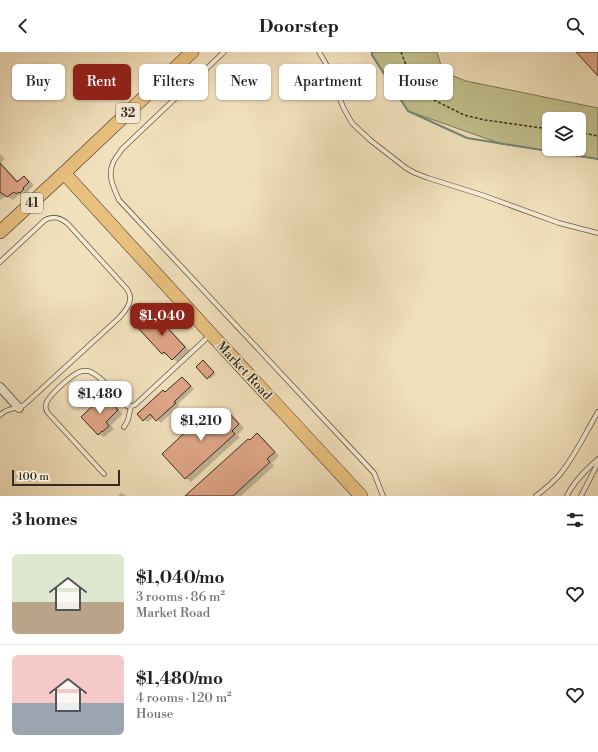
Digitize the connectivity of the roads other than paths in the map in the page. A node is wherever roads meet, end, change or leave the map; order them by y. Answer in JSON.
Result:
{"nodes":[{"id":1,"x":192,"y":52,"type":"edge"},
{"id":2,"x":224,"y":52,"type":"edge"},
{"id":3,"x":319,"y":52,"type":"edge"},
{"id":4,"x":64,"y":174,"type":"junction"},
{"id":5,"x":0,"y":232,"type":"edge"},
{"id":6,"x":598,"y":233,"type":"edge"},
{"id":7,"x":0,"y":262,"type":"edge"},
{"id":8,"x":211,"y":334,"type":"junction"},
{"id":9,"x":0,"y":387,"type":"edge"},
{"id":10,"x":131,"y":406,"type":"junction"},
{"id":11,"x":19,"y":408,"type":"junction"},
{"id":12,"x":598,"y":412,"type":"edge"},
{"id":13,"x":0,"y":415,"type":"edge"},
{"id":14,"x":124,"y":427,"type":"dead end"},
{"id":15,"x":598,"y":459,"type":"edge"},
{"id":16,"x":598,"y":463,"type":"edge"},
{"id":17,"x":104,"y":474,"type":"dead end"},
{"id":18,"x":361,"y":496,"type":"edge"},
{"id":19,"x":383,"y":496,"type":"edge"},
{"id":20,"x":536,"y":496,"type":"edge"},
{"id":21,"x":567,"y":496,"type":"edge"},
{"id":22,"x":581,"y":496,"type":"edge"}],
"edges":[{"from":1,"to":4,"type":"main road","number":"32"},
{"from":2,"to":19,"type":"lane"},
{"from":3,"to":6,"type":"lane"},
{"from":4,"to":5,"type":"main road","number":"41"},
{"from":4,"to":8,"type":"main road","name":"Market Road"},
{"from":7,"to":11,"type":"lane"},
{"from":8,"to":10,"type":"lane"},
{"from":8,"to":18,"type":"main road","name":"Market Road"},
{"from":9,"to":11,"type":"street"},
{"from":10,"to":14,"type":"lane"},
{"from":10,"to":17,"type":"lane"},
{"from":11,"to":13,"type":"lane"},
{"from":12,"to":20,"type":"lane"},
{"from":15,"to":21,"type":"lane"},
{"from":16,"to":22,"type":"lane"}]}
